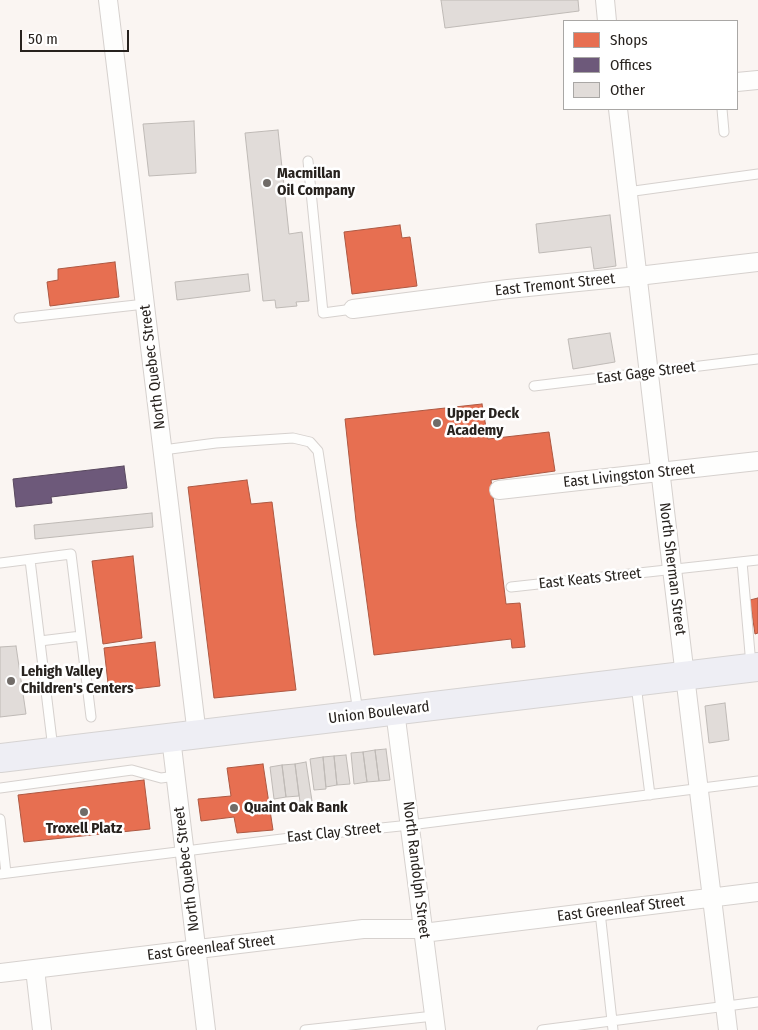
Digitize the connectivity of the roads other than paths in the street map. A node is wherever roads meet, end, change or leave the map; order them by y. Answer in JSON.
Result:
{"nodes":[{"id":1,"x":108,"y":0,"type":"edge"},
{"id":2,"x":605,"y":0,"type":"edge"},
{"id":3,"x":607,"y":20,"type":"edge"},
{"id":4,"x":758,"y":80,"type":"edge"},
{"id":5,"x":738,"y":82,"type":"edge"},
{"id":6,"x":618,"y":110,"type":"edge"},
{"id":7,"x":722,"y":110,"type":"edge"},
{"id":8,"x":724,"y":132,"type":"dead end"},
{"id":9,"x":308,"y":161,"type":"dead end"},
{"id":10,"x":758,"y":174,"type":"edge"},
{"id":11,"x":628,"y":192,"type":"junction"},
{"id":12,"x":758,"y":262,"type":"edge"},
{"id":13,"x":638,"y":276,"type":"junction"},
{"id":14,"x":145,"y":304,"type":"junction"},
{"id":15,"x":353,"y":309,"type":"joint"},
{"id":16,"x":19,"y":318,"type":"dead end"},
{"id":17,"x":758,"y":359,"type":"edge"},
{"id":18,"x":649,"y":372,"type":"junction"},
{"id":19,"x":534,"y":386,"type":"dead end"},
{"id":20,"x":163,"y":450,"type":"junction"},
{"id":21,"x":758,"y":461,"type":"edge"},
{"id":22,"x":661,"y":473,"type":"junction"},
{"id":23,"x":499,"y":490,"type":"dead end"},
{"id":24,"x":30,"y":560,"type":"junction"},
{"id":25,"x":758,"y":560,"type":"edge"},
{"id":26,"x":742,"y":562,"type":"junction"},
{"id":27,"x":0,"y":563,"type":"edge"},
{"id":28,"x":673,"y":570,"type":"junction"},
{"id":29,"x":511,"y":587,"type":"dead end"},
{"id":30,"x":81,"y":636,"type":"junction"},
{"id":31,"x":40,"y":641,"type":"junction"},
{"id":32,"x":755,"y":667,"type":"edge"},
{"id":33,"x":685,"y":676,"type":"junction"},
{"id":34,"x":635,"y":682,"type":"junction"},
{"id":35,"x":395,"y":711,"type":"junction"},
{"id":36,"x":359,"y":715,"type":"junction"},
{"id":37,"x":91,"y":717,"type":"dead end"},
{"id":38,"x":184,"y":736,"type":"junction"},
{"id":39,"x":54,"y":752,"type":"junction"},
{"id":40,"x":0,"y":758,"type":"edge"},
{"id":41,"x":176,"y":776,"type":"junction"},
{"id":42,"x":758,"y":781,"type":"edge"},
{"id":43,"x":0,"y":788,"type":"edge"},
{"id":44,"x":699,"y":789,"type":"junction"},
{"id":45,"x":650,"y":795,"type":"junction"},
{"id":46,"x":0,"y":819,"type":"edge"},
{"id":47,"x":410,"y":825,"type":"junction"},
{"id":48,"x":184,"y":850,"type":"junction"},
{"id":49,"x":3,"y":873,"type":"edge"},
{"id":50,"x":758,"y":892,"type":"edge"},
{"id":51,"x":711,"y":897,"type":"junction"},
{"id":52,"x":600,"y":912,"type":"junction"},
{"id":53,"x":423,"y":931,"type":"junction"},
{"id":54,"x":197,"y":949,"type":"junction"},
{"id":55,"x":35,"y":969,"type":"junction"},
{"id":56,"x":0,"y":974,"type":"edge"},
{"id":57,"x":758,"y":1002,"type":"edge"},
{"id":58,"x":725,"y":1006,"type":"junction"},
{"id":59,"x":435,"y":1023,"type":"edge"},
{"id":60,"x":613,"y":1025,"type":"edge"},
{"id":61,"x":42,"y":1030,"type":"edge"},
{"id":62,"x":206,"y":1030,"type":"edge"},
{"id":63,"x":305,"y":1030,"type":"edge"},
{"id":64,"x":542,"y":1030,"type":"edge"},
{"id":65,"x":728,"y":1030,"type":"edge"}],
"edges":[{"from":1,"to":14,"type":"street","name":"North Quebec Street"},
{"from":2,"to":3,"type":"street"},
{"from":4,"to":5,"type":"street"},
{"from":6,"to":11,"type":"street","name":"North Sherman Street"},
{"from":7,"to":8,"type":"lane"},
{"from":9,"to":15,"type":"lane"},
{"from":10,"to":11,"type":"lane"},
{"from":11,"to":13,"type":"street","name":"North Sherman Street"},
{"from":12,"to":13,"type":"street","name":"East Tremont Street"},
{"from":13,"to":15,"type":"street","name":"East Tremont Street"},
{"from":13,"to":18,"type":"street","name":"North Sherman Street"},
{"from":14,"to":16,"type":"lane"},
{"from":14,"to":20,"type":"street","name":"North Quebec Street"},
{"from":17,"to":18,"type":"lane","name":"East Gage Street"},
{"from":18,"to":19,"type":"lane","name":"East Gage Street"},
{"from":18,"to":22,"type":"street","name":"North Sherman Street"},
{"from":20,"to":36,"type":"lane"},
{"from":20,"to":38,"type":"street","name":"North Quebec Street"},
{"from":21,"to":22,"type":"street","name":"East Livingston Street"},
{"from":22,"to":23,"type":"street","name":"East Livingston Street"},
{"from":22,"to":28,"type":"street","name":"North Sherman Street"},
{"from":24,"to":27,"type":"lane"},
{"from":24,"to":30,"type":"lane"},
{"from":24,"to":31,"type":"lane"},
{"from":25,"to":26,"type":"lane","name":"East Keats Street"},
{"from":26,"to":28,"type":"lane","name":"East Keats Street"},
{"from":26,"to":32,"type":"lane"},
{"from":28,"to":29,"type":"lane","name":"East Keats Street"},
{"from":28,"to":33,"type":"street","name":"North Sherman Street"},
{"from":30,"to":31,"type":"lane"},
{"from":30,"to":37,"type":"lane"},
{"from":31,"to":39,"type":"lane"},
{"from":32,"to":33,"type":"main road","name":"Union Boulevard"},
{"from":33,"to":34,"type":"main road","name":"Union Boulevard"},
{"from":33,"to":44,"type":"street","name":"North Sherman Street"},
{"from":34,"to":35,"type":"main road","name":"Union Boulevard"},
{"from":34,"to":45,"type":"lane"},
{"from":35,"to":36,"type":"main road","name":"Union Boulevard"},
{"from":35,"to":47,"type":"street","name":"North Randolph Street"},
{"from":36,"to":38,"type":"main road","name":"Union Boulevard"},
{"from":38,"to":39,"type":"main road","name":"Union Boulevard"},
{"from":38,"to":41,"type":"street","name":"North Quebec Street"},
{"from":39,"to":40,"type":"main road","name":"Union Boulevard"},
{"from":41,"to":43,"type":"lane"},
{"from":41,"to":48,"type":"street","name":"North Quebec Street"},
{"from":42,"to":44,"type":"lane","name":"East Clay Street"},
{"from":44,"to":45,"type":"lane","name":"East Clay Street"},
{"from":44,"to":51,"type":"street","name":"North Sherman Street"},
{"from":45,"to":47,"type":"lane","name":"East Clay Street"},
{"from":46,"to":49,"type":"lane"},
{"from":47,"to":48,"type":"lane","name":"East Clay Street"},
{"from":47,"to":53,"type":"street","name":"North Randolph Street"},
{"from":48,"to":49,"type":"lane","name":"East Clay Street"},
{"from":48,"to":54,"type":"street","name":"North Quebec Street"},
{"from":50,"to":51,"type":"street","name":"East Greenleaf Street"},
{"from":51,"to":52,"type":"street","name":"East Greenleaf Street"},
{"from":51,"to":58,"type":"street","name":"North Sherman Street"},
{"from":52,"to":53,"type":"street","name":"East Greenleaf Street"},
{"from":52,"to":60,"type":"lane"},
{"from":53,"to":54,"type":"street","name":"East Greenleaf Street"},
{"from":53,"to":59,"type":"street","name":"North Randolph Street"},
{"from":54,"to":55,"type":"street","name":"East Greenleaf Street"},
{"from":54,"to":62,"type":"street","name":"North Quebec Street"},
{"from":55,"to":56,"type":"street","name":"East Greenleaf Street"},
{"from":55,"to":61,"type":"street"},
{"from":57,"to":58,"type":"lane"},
{"from":58,"to":60,"type":"lane"},
{"from":58,"to":65,"type":"street","name":"North Sherman Street"},
{"from":59,"to":63,"type":"lane"},
{"from":60,"to":64,"type":"lane"}]}
